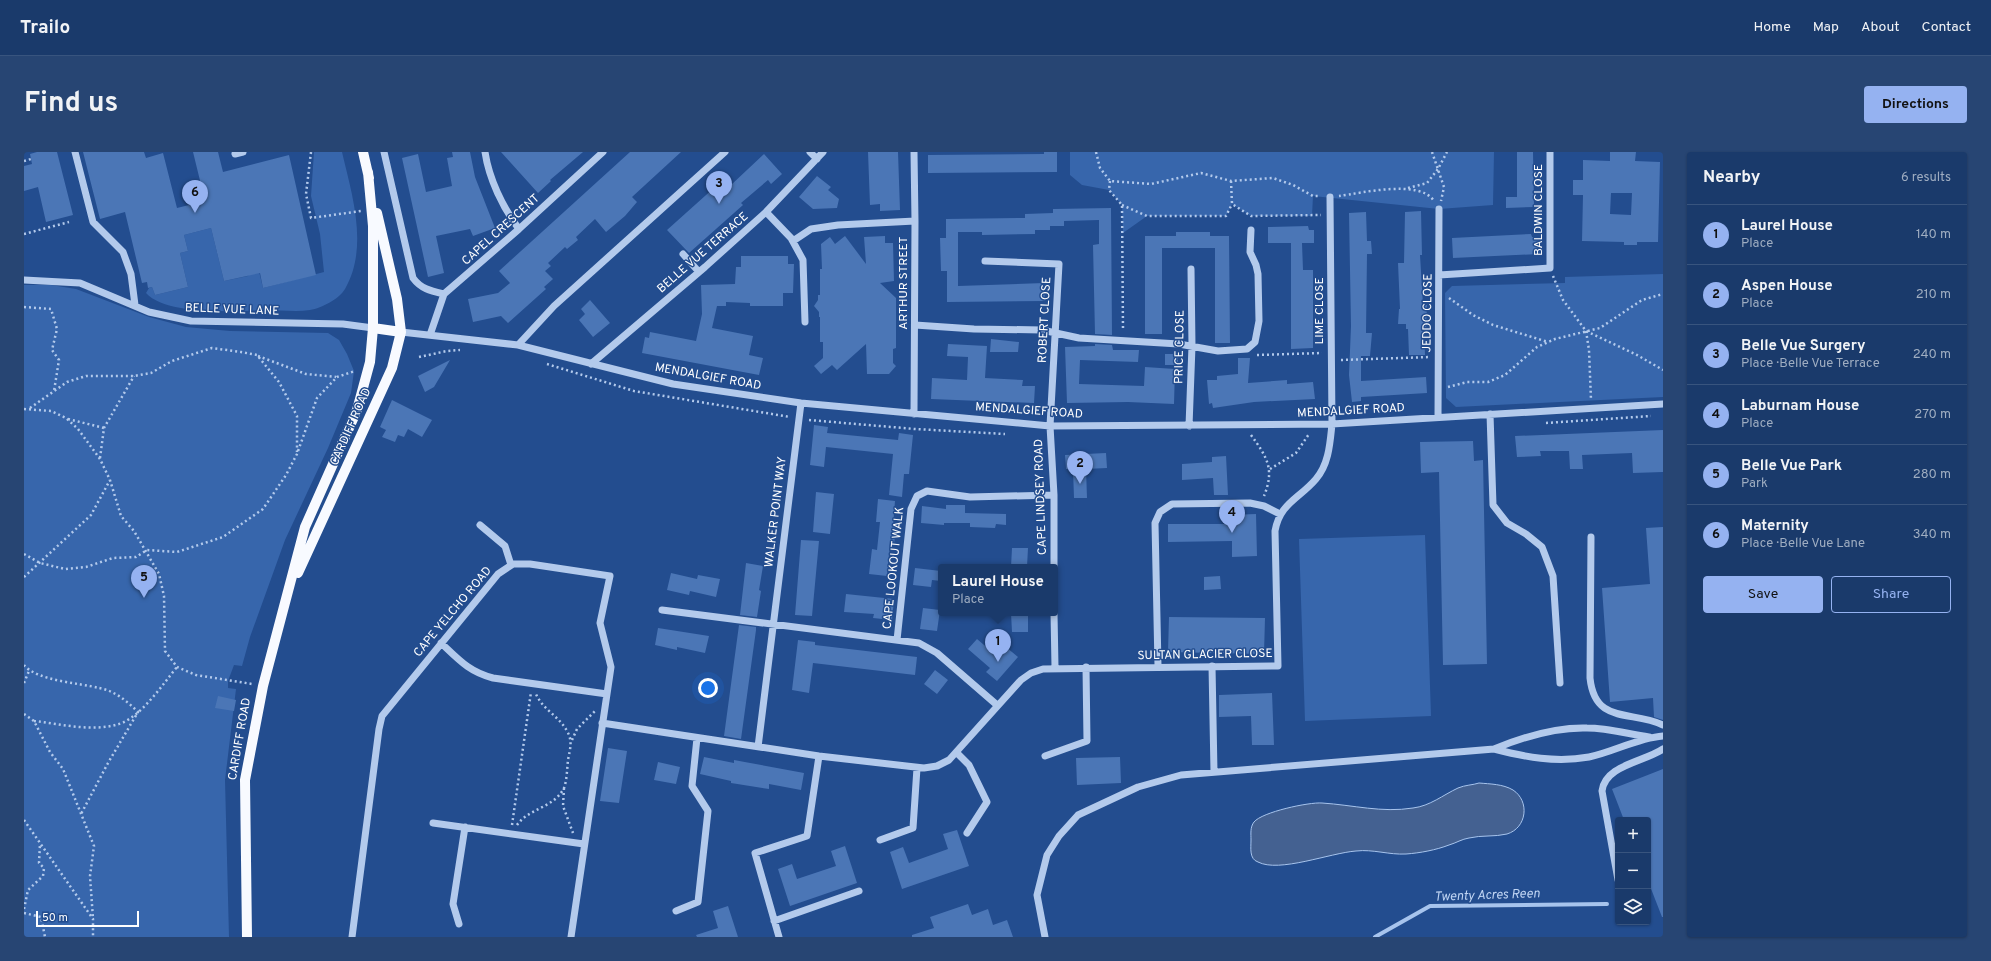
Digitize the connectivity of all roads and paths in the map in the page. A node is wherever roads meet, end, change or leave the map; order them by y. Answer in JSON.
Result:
{"nodes":[{"id":1,"x":75,"y":152,"type":"edge"},
{"id":2,"x":243,"y":152,"type":"edge"},
{"id":3,"x":311,"y":152,"type":"edge"},
{"id":4,"x":363,"y":152,"type":"edge"},
{"id":5,"x":384,"y":152,"type":"edge"},
{"id":6,"x":485,"y":152,"type":"edge"},
{"id":7,"x":603,"y":152,"type":"edge"},
{"id":8,"x":725,"y":152,"type":"edge"},
{"id":9,"x":810,"y":152,"type":"edge"},
{"id":10,"x":823,"y":152,"type":"edge"},
{"id":11,"x":914,"y":152,"type":"edge"},
{"id":12,"x":1096,"y":152,"type":"edge"},
{"id":13,"x":1432,"y":152,"type":"edge"},
{"id":14,"x":1448,"y":152,"type":"edge"},
{"id":15,"x":1550,"y":152,"type":"edge"},
{"id":16,"x":235,"y":154,"type":"dead end"},
{"id":17,"x":31,"y":159,"type":"dead end"},
{"id":18,"x":817,"y":159,"type":"junction"},
{"id":19,"x":24,"y":161,"type":"edge"},
{"id":20,"x":1438,"y":169,"type":"junction"},
{"id":21,"x":368,"y":172,"type":"junction"},
{"id":22,"x":1110,"y":181,"type":"junction"},
{"id":23,"x":1231,"y":181,"type":"junction"},
{"id":24,"x":1408,"y":188,"type":"junction"},
{"id":25,"x":1330,"y":197,"type":"junction"},
{"id":26,"x":1232,"y":204,"type":"junction"},
{"id":27,"x":1122,"y":205,"type":"junction"},
{"id":28,"x":1439,"y":209,"type":"junction"},
{"id":29,"x":371,"y":210,"type":"junction"},
{"id":30,"x":766,"y":212,"type":"junction"},
{"id":31,"x":1331,"y":215,"type":"junction"},
{"id":32,"x":916,"y":221,"type":"junction"},
{"id":33,"x":69,"y":222,"type":"dead end"},
{"id":34,"x":519,"y":229,"type":"junction"},
{"id":35,"x":1250,"y":230,"type":"dead end"},
{"id":36,"x":24,"y":234,"type":"edge"},
{"id":37,"x":793,"y":241,"type":"junction"},
{"id":38,"x":683,"y":254,"type":"dead end"},
{"id":39,"x":985,"y":261,"type":"dead end"},
{"id":40,"x":1550,"y":268,"type":"junction"},
{"id":41,"x":1191,"y":269,"type":"dead end"},
{"id":42,"x":699,"y":272,"type":"junction"},
{"id":43,"x":1439,"y":275,"type":"junction"},
{"id":44,"x":24,"y":280,"type":"edge"},
{"id":45,"x":1439,"y":292,"type":"junction"},
{"id":46,"x":444,"y":294,"type":"junction"},
{"id":47,"x":1663,"y":294,"type":"edge"},
{"id":48,"x":135,"y":305,"type":"junction"},
{"id":49,"x":24,"y":307,"type":"edge"},
{"id":50,"x":805,"y":322,"type":"dead end"},
{"id":51,"x":915,"y":325,"type":"junction"},
{"id":52,"x":373,"y":328,"type":"junction"},
{"id":53,"x":1586,"y":331,"type":"junction"},
{"id":54,"x":401,"y":332,"type":"junction"},
{"id":55,"x":1056,"y":334,"type":"junction"},
{"id":56,"x":430,"y":335,"type":"junction"},
{"id":57,"x":1123,"y":341,"type":"junction"},
{"id":58,"x":1255,"y":342,"type":"junction"},
{"id":59,"x":1548,"y":342,"type":"junction"},
{"id":60,"x":518,"y":345,"type":"junction"},
{"id":61,"x":1192,"y":346,"type":"junction"},
{"id":62,"x":1332,"y":352,"type":"junction"},
{"id":63,"x":257,"y":355,"type":"junction"},
{"id":64,"x":1438,"y":357,"type":"junction"},
{"id":65,"x":1332,"y":360,"type":"junction"},
{"id":66,"x":591,"y":364,"type":"junction"},
{"id":67,"x":1663,"y":370,"type":"edge"},
{"id":68,"x":368,"y":373,"type":"junction"},
{"id":69,"x":134,"y":376,"type":"junction"},
{"id":70,"x":337,"y":377,"type":"junction"},
{"id":71,"x":1438,"y":389,"type":"junction"},
{"id":72,"x":54,"y":392,"type":"junction"},
{"id":73,"x":801,"y":403,"type":"junction"},
{"id":74,"x":1663,"y":404,"type":"edge"},
{"id":75,"x":30,"y":408,"type":"junction"},
{"id":76,"x":1592,"y":408,"type":"junction"},
{"id":77,"x":24,"y":409,"type":"edge"},
{"id":78,"x":914,"y":414,"type":"junction"},
{"id":79,"x":1490,"y":414,"type":"junction"},
{"id":80,"x":1438,"y":417,"type":"junction"},
{"id":81,"x":66,"y":418,"type":"junction"},
{"id":82,"x":1332,"y":424,"type":"junction"},
{"id":83,"x":1050,"y":426,"type":"junction"},
{"id":84,"x":1189,"y":426,"type":"junction"},
{"id":85,"x":104,"y":428,"type":"junction"},
{"id":86,"x":1310,"y":433,"type":"dead end"},
{"id":87,"x":1251,"y":435,"type":"dead end"},
{"id":88,"x":297,"y":454,"type":"junction"},
{"id":89,"x":100,"y":459,"type":"junction"},
{"id":90,"x":1270,"y":469,"type":"junction"},
{"id":91,"x":110,"y":480,"type":"junction"},
{"id":92,"x":1054,"y":495,"type":"junction"},
{"id":93,"x":1261,"y":505,"type":"junction"},
{"id":94,"x":1280,"y":514,"type":"junction"},
{"id":95,"x":480,"y":525,"type":"dead end"},
{"id":96,"x":1590,"y":537,"type":"dead end"},
{"id":97,"x":147,"y":550,"type":"junction"},
{"id":98,"x":24,"y":554,"type":"edge"},
{"id":99,"x":40,"y":563,"type":"junction"},
{"id":100,"x":1054,"y":564,"type":"edge"},
{"id":101,"x":511,"y":565,"type":"junction"},
{"id":102,"x":24,"y":577,"type":"edge"},
{"id":103,"x":287,"y":597,"type":"junction"},
{"id":104,"x":662,"y":610,"type":"dead end"},
{"id":105,"x":1054,"y":616,"type":"edge"},
{"id":106,"x":773,"y":624,"type":"junction"},
{"id":107,"x":898,"y":640,"type":"junction"},
{"id":108,"x":441,"y":643,"type":"junction"},
{"id":109,"x":24,"y":665,"type":"edge"},
{"id":110,"x":1158,"y":666,"type":"junction"},
{"id":111,"x":1212,"y":666,"type":"junction"},
{"id":112,"x":177,"y":667,"type":"junction"},
{"id":113,"x":1054,"y":667,"type":"junction"},
{"id":114,"x":1086,"y":667,"type":"junction"},
{"id":115,"x":29,"y":671,"type":"junction"},
{"id":116,"x":24,"y":683,"type":"edge"},
{"id":117,"x":532,"y":683,"type":"junction"},
{"id":118,"x":1560,"y":683,"type":"dead end"},
{"id":119,"x":262,"y":686,"type":"junction"},
{"id":120,"x":607,"y":694,"type":"junction"},
{"id":121,"x":997,"y":705,"type":"junction"},
{"id":122,"x":138,"y":712,"type":"junction"},
{"id":123,"x":24,"y":714,"type":"edge"},
{"id":124,"x":34,"y":721,"type":"junction"},
{"id":125,"x":602,"y":723,"type":"junction"},
{"id":126,"x":1663,"y":725,"type":"edge"},
{"id":127,"x":1663,"y":736,"type":"edge"},
{"id":128,"x":697,"y":738,"type":"junction"},
{"id":129,"x":1649,"y":738,"type":"junction"},
{"id":130,"x":572,"y":740,"type":"junction"},
{"id":131,"x":758,"y":747,"type":"junction"},
{"id":132,"x":1494,"y":749,"type":"junction"},
{"id":133,"x":1663,"y":749,"type":"edge"},
{"id":134,"x":957,"y":753,"type":"junction"},
{"id":135,"x":819,"y":756,"type":"junction"},
{"id":136,"x":1045,"y":756,"type":"dead end"},
{"id":137,"x":917,"y":768,"type":"junction"},
{"id":138,"x":1214,"y":772,"type":"junction"},
{"id":139,"x":564,"y":787,"type":"junction"},
{"id":140,"x":81,"y":814,"type":"junction"},
{"id":141,"x":24,"y":820,"type":"edge"},
{"id":142,"x":433,"y":823,"type":"dead end"},
{"id":143,"x":465,"y":827,"type":"junction"},
{"id":144,"x":967,"y":833,"type":"dead end"},
{"id":145,"x":511,"y":834,"type":"junction"},
{"id":146,"x":880,"y":840,"type":"dead end"},
{"id":147,"x":40,"y":844,"type":"junction"},
{"id":148,"x":584,"y":844,"type":"junction"},
{"id":149,"x":1615,"y":863,"type":"edge"},
{"id":150,"x":859,"y":891,"type":"dead end"},
{"id":151,"x":24,"y":909,"type":"edge"},
{"id":152,"x":676,"y":911,"type":"dead end"},
{"id":153,"x":24,"y":913,"type":"edge"},
{"id":154,"x":93,"y":919,"type":"junction"},
{"id":155,"x":774,"y":921,"type":"junction"},
{"id":156,"x":459,"y":924,"type":"dead end"},
{"id":157,"x":45,"y":937,"type":"edge"},
{"id":158,"x":93,"y":937,"type":"edge"},
{"id":159,"x":247,"y":937,"type":"edge"},
{"id":160,"x":352,"y":937,"type":"edge"},
{"id":161,"x":571,"y":937,"type":"edge"},
{"id":162,"x":779,"y":937,"type":"edge"},
{"id":163,"x":1045,"y":937,"type":"edge"}],
"edges":[{"from":1,"to":48,"type":"street"},
{"from":2,"to":16,"type":"street"},
{"from":3,"to":29,"type":"path"},
{"from":4,"to":21,"type":"main road","name":"CARDIFF ROAD"},
{"from":5,"to":46,"type":"street"},
{"from":6,"to":34,"type":"street"},
{"from":7,"to":34,"type":"street","name":"CAPEL CRESCENT"},
{"from":8,"to":60,"type":"street"},
{"from":9,"to":18,"type":"street"},
{"from":10,"to":18,"type":"street","name":"BELLE VUE TERRACE"},
{"from":11,"to":32,"type":"street","name":"ARTHUR STREET"},
{"from":12,"to":22,"type":"path"},
{"from":13,"to":20,"type":"path"},
{"from":14,"to":20,"type":"path"},
{"from":15,"to":40,"type":"street","name":"BALDWIN CLOSE"},
{"from":17,"to":19,"type":"path"},
{"from":18,"to":30,"type":"street","name":"BELLE VUE TERRACE"},
{"from":20,"to":24,"type":"path"},
{"from":20,"to":28,"type":"path"},
{"from":21,"to":29,"type":"main road","name":"CARDIFF ROAD"},
{"from":21,"to":54,"type":"main road","name":"CARDIFF ROAD"},
{"from":22,"to":23,"type":"path"},
{"from":22,"to":27,"type":"path"},
{"from":23,"to":25,"type":"path"},
{"from":23,"to":26,"type":"path"},
{"from":24,"to":25,"type":"path"},
{"from":24,"to":28,"type":"path"},
{"from":25,"to":31,"type":"street","name":"LIME CLOSE"},
{"from":26,"to":27,"type":"path"},
{"from":26,"to":31,"type":"path"},
{"from":27,"to":57,"type":"path"},
{"from":28,"to":43,"type":"street","name":"JEDDO CLOSE"},
{"from":29,"to":52,"type":"main road","name":"CARDIFF ROAD"},
{"from":30,"to":37,"type":"street"},
{"from":30,"to":42,"type":"street","name":"BELLE VUE TERRACE"},
{"from":31,"to":62,"type":"street","name":"LIME CLOSE"},
{"from":32,"to":37,"type":"street"},
{"from":32,"to":51,"type":"street","name":"ARTHUR STREET"},
{"from":33,"to":36,"type":"path"},
{"from":34,"to":46,"type":"street","name":"CAPEL CRESCENT"},
{"from":35,"to":58,"type":"street"},
{"from":37,"to":50,"type":"street"},
{"from":38,"to":42,"type":"street"},
{"from":39,"to":55,"type":"street","name":"ROBERT CLOSE"},
{"from":40,"to":43,"type":"street"},
{"from":40,"to":53,"type":"path"},
{"from":41,"to":61,"type":"street","name":"PRICE CLOSE"},
{"from":42,"to":66,"type":"street","name":"BELLE VUE TERRACE"},
{"from":43,"to":45,"type":"street","name":"JEDDO CLOSE"},
{"from":44,"to":48,"type":"street","name":"BELLE VUE LANE"},
{"from":45,"to":59,"type":"path"},
{"from":45,"to":64,"type":"street","name":"JEDDO CLOSE"},
{"from":46,"to":56,"type":"street"},
{"from":47,"to":53,"type":"path"},
{"from":48,"to":52,"type":"street","name":"BELLE VUE LANE"},
{"from":49,"to":72,"type":"path"},
{"from":51,"to":55,"type":"street"},
{"from":51,"to":78,"type":"street","name":"ARTHUR STREET"},
{"from":52,"to":54,"type":"main road"},
{"from":52,"to":68,"type":"main road","name":"CARDIFF ROAD"},
{"from":53,"to":59,"type":"path"},
{"from":53,"to":67,"type":"path"},
{"from":53,"to":76,"type":"path"},
{"from":54,"to":56,"type":"street","name":"MENDALGIEF ROAD"},
{"from":54,"to":103,"type":"main road","name":"CARDIFF ROAD"},
{"from":55,"to":57,"type":"street"},
{"from":55,"to":83,"type":"street","name":"ROBERT CLOSE"},
{"from":56,"to":60,"type":"street","name":"MENDALGIEF ROAD"},
{"from":57,"to":61,"type":"street"},
{"from":58,"to":61,"type":"street"},
{"from":58,"to":62,"type":"path"},
{"from":59,"to":71,"type":"path"},
{"from":60,"to":66,"type":"street","name":"MENDALGIEF ROAD"},
{"from":61,"to":84,"type":"street","name":"PRICE CLOSE"},
{"from":62,"to":65,"type":"street","name":"LIME CLOSE"},
{"from":63,"to":69,"type":"path"},
{"from":63,"to":70,"type":"path"},
{"from":63,"to":88,"type":"path"},
{"from":64,"to":65,"type":"path"},
{"from":64,"to":71,"type":"street","name":"JEDDO CLOSE"},
{"from":65,"to":82,"type":"street","name":"LIME CLOSE"},
{"from":66,"to":73,"type":"street","name":"MENDALGIEF ROAD"},
{"from":68,"to":70,"type":"path"},
{"from":68,"to":103,"type":"main road","name":"CARDIFF ROAD"},
{"from":69,"to":72,"type":"path"},
{"from":69,"to":85,"type":"path"},
{"from":70,"to":88,"type":"path"},
{"from":71,"to":80,"type":"street","name":"JEDDO CLOSE"},
{"from":72,"to":75,"type":"path"},
{"from":73,"to":78,"type":"street","name":"MENDALGIEF ROAD"},
{"from":73,"to":106,"type":"street","name":"WALKER POINT WAY"},
{"from":74,"to":76,"type":"street","name":"MENDALGIEF ROAD"},
{"from":75,"to":77,"type":"path"},
{"from":75,"to":81,"type":"path"},
{"from":76,"to":79,"type":"street","name":"MENDALGIEF ROAD"},
{"from":78,"to":83,"type":"street","name":"MENDALGIEF ROAD"},
{"from":79,"to":80,"type":"street","name":"MENDALGIEF ROAD"},
{"from":79,"to":118,"type":"street"},
{"from":80,"to":82,"type":"street","name":"MENDALGIEF ROAD"},
{"from":81,"to":85,"type":"path"},
{"from":81,"to":89,"type":"path"},
{"from":82,"to":84,"type":"street","name":"MENDALGIEF ROAD"},
{"from":82,"to":94,"type":"street","name":"SULTAN GLACIER CLOSE"},
{"from":83,"to":84,"type":"street","name":"MENDALGIEF ROAD"},
{"from":83,"to":92,"type":"street","name":"CAPE LINDSEY ROAD"},
{"from":85,"to":89,"type":"path"},
{"from":86,"to":90,"type":"path"},
{"from":87,"to":90,"type":"path"},
{"from":88,"to":97,"type":"path"},
{"from":89,"to":91,"type":"path"},
{"from":90,"to":93,"type":"path"},
{"from":91,"to":97,"type":"path"},
{"from":91,"to":99,"type":"path"},
{"from":92,"to":100,"type":"street","name":"CAPE LINDSEY ROAD"},
{"from":92,"to":107,"type":"street","name":"CAPE LOOKOUT WALK"},
{"from":93,"to":94,"type":"street"},
{"from":93,"to":110,"type":"street"},
{"from":94,"to":111,"type":"street","name":"SULTAN GLACIER CLOSE"},
{"from":95,"to":101,"type":"street"},
{"from":96,"to":126,"type":"street"},
{"from":97,"to":99,"type":"path"},
{"from":97,"to":112,"type":"path"},
{"from":98,"to":99,"type":"path"},
{"from":99,"to":102,"type":"path"},
{"from":101,"to":108,"type":"street","name":"CAPE YELCHO ROAD"},
{"from":101,"to":120,"type":"street"},
{"from":103,"to":119,"type":"main road","name":"CARDIFF ROAD"},
{"from":104,"to":106,"type":"street"},
{"from":105,"to":113,"type":"street"},
{"from":106,"to":107,"type":"street","name":"CAPE LOOKOUT WALK"},
{"from":106,"to":131,"type":"street","name":"WALKER POINT WAY"},
{"from":107,"to":121,"type":"street","name":"CAPE LOOKOUT WALK"},
{"from":108,"to":117,"type":"street"},
{"from":108,"to":160,"type":"street","name":"CAPE YELCHO ROAD"},
{"from":109,"to":115,"type":"path"},
{"from":110,"to":111,"type":"street","name":"SULTAN GLACIER CLOSE"},
{"from":110,"to":114,"type":"street","name":"SULTAN GLACIER CLOSE"},
{"from":111,"to":138,"type":"street"},
{"from":112,"to":119,"type":"path"},
{"from":112,"to":122,"type":"path"},
{"from":113,"to":114,"type":"street","name":"SULTAN GLACIER CLOSE"},
{"from":113,"to":121,"type":"street"},
{"from":114,"to":136,"type":"street"},
{"from":115,"to":116,"type":"path"},
{"from":115,"to":122,"type":"path"},
{"from":117,"to":120,"type":"street"},
{"from":117,"to":130,"type":"path"},
{"from":117,"to":145,"type":"path"},
{"from":119,"to":159,"type":"main road","name":"CARDIFF ROAD"},
{"from":120,"to":125,"type":"street"},
{"from":120,"to":130,"type":"path"},
{"from":121,"to":134,"type":"street"},
{"from":122,"to":124,"type":"path"},
{"from":122,"to":140,"type":"path"},
{"from":123,"to":124,"type":"path"},
{"from":124,"to":140,"type":"path"},
{"from":125,"to":128,"type":"street"},
{"from":125,"to":148,"type":"street"},
{"from":127,"to":129,"type":"street"},
{"from":128,"to":131,"type":"street"},
{"from":128,"to":152,"type":"street"},
{"from":129,"to":132,"type":"street"},
{"from":129,"to":132,"type":"street"},
{"from":130,"to":139,"type":"path"},
{"from":131,"to":135,"type":"street"},
{"from":132,"to":138,"type":"street"},
{"from":133,"to":149,"type":"street"},
{"from":134,"to":137,"type":"street"},
{"from":134,"to":144,"type":"street"},
{"from":135,"to":137,"type":"street"},
{"from":135,"to":155,"type":"street"},
{"from":137,"to":146,"type":"street"},
{"from":138,"to":163,"type":"street"},
{"from":139,"to":145,"type":"path"},
{"from":139,"to":148,"type":"path"},
{"from":140,"to":154,"type":"path"},
{"from":141,"to":147,"type":"path"},
{"from":142,"to":143,"type":"street"},
{"from":143,"to":145,"type":"street"},
{"from":143,"to":156,"type":"street"},
{"from":145,"to":148,"type":"street"},
{"from":147,"to":151,"type":"path"},
{"from":147,"to":154,"type":"path"},
{"from":148,"to":161,"type":"street"},
{"from":150,"to":155,"type":"street"},
{"from":153,"to":157,"type":"path"},
{"from":154,"to":158,"type":"path"},
{"from":155,"to":162,"type":"street"}]}
